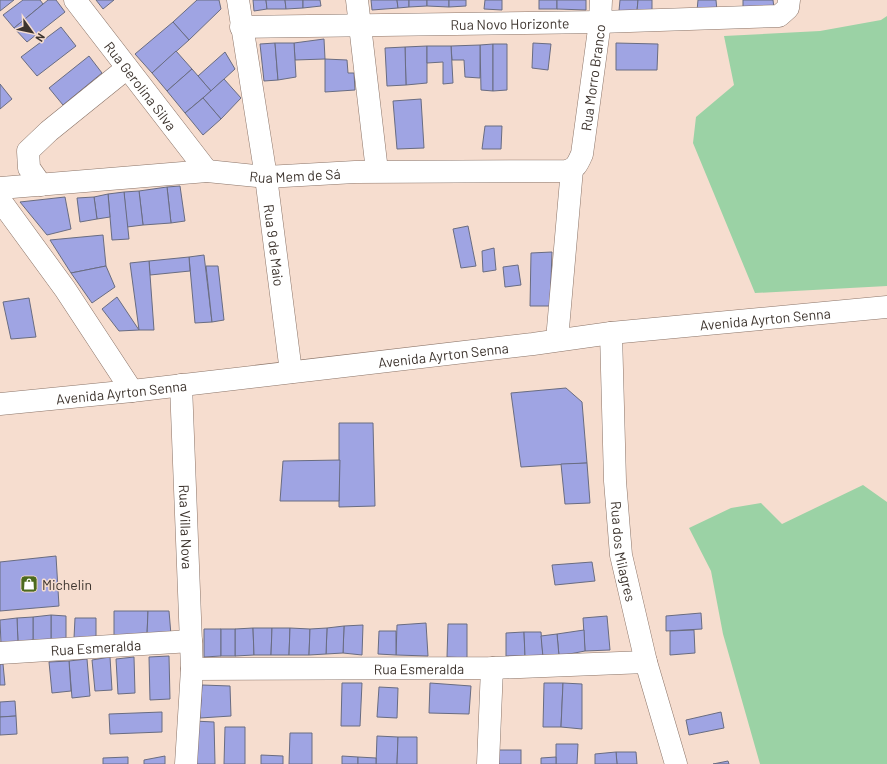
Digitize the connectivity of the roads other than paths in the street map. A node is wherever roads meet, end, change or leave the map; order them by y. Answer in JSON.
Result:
{"nodes":[{"id":1,"x":75,"y":0,"type":"edge"},
{"id":2,"x":238,"y":0,"type":"edge"},
{"id":3,"x":357,"y":0,"type":"edge"},
{"id":4,"x":601,"y":0,"type":"edge"},
{"id":5,"x":784,"y":8,"type":"edge"},
{"id":6,"x":600,"y":22,"type":"junction"},
{"id":7,"x":241,"y":26,"type":"junction"},
{"id":8,"x":361,"y":26,"type":"junction"},
{"id":9,"x":127,"y":68,"type":"junction"},
{"id":10,"x":577,"y":162,"type":"junction"},
{"id":11,"x":207,"y":171,"type":"junction"},
{"id":12,"x":377,"y":171,"type":"junction"},
{"id":13,"x":266,"y":177,"type":"junction"},
{"id":14,"x":41,"y":185,"type":"junction"},
{"id":15,"x":0,"y":188,"type":"edge"},
{"id":16,"x":0,"y":200,"type":"edge"},
{"id":17,"x":887,"y":308,"type":"edge"},
{"id":18,"x":611,"y":333,"type":"junction"},
{"id":19,"x":557,"y":340,"type":"junction"},
{"id":20,"x":291,"y":372,"type":"junction"},
{"id":21,"x":181,"y":385,"type":"junction"},
{"id":22,"x":132,"y":391,"type":"junction"},
{"id":23,"x":0,"y":404,"type":"edge"},
{"id":24,"x":191,"y":641,"type":"junction"},
{"id":25,"x":0,"y":653,"type":"edge"},
{"id":26,"x":646,"y":662,"type":"junction"},
{"id":27,"x":492,"y":668,"type":"junction"},
{"id":28,"x":192,"y":669,"type":"junction"},
{"id":29,"x":186,"y":764,"type":"edge"},
{"id":30,"x":488,"y":764,"type":"edge"},
{"id":31,"x":676,"y":764,"type":"edge"}],
"edges":[{"from":1,"to":9,"type":"main road","name":"Rua Gerolina Silva"},
{"from":2,"to":7,"type":"main road","name":"Rua 9 de Maio"},
{"from":3,"to":8,"type":"main road"},
{"from":4,"to":6,"type":"main road","name":"Rua Morro Branco"},
{"from":5,"to":6,"type":"main road","name":"Rua Novo Horizonte"},
{"from":6,"to":8,"type":"main road","name":"Rua Novo Horizonte"},
{"from":6,"to":10,"type":"main road","name":"Rua Morro Branco"},
{"from":7,"to":8,"type":"main road","name":"Rua Novo Horizonte"},
{"from":7,"to":13,"type":"main road","name":"Rua 9 de Maio"},
{"from":8,"to":12,"type":"main road"},
{"from":9,"to":11,"type":"main road","name":"Rua Gerolina Silva"},
{"from":9,"to":14,"type":"main road"},
{"from":10,"to":12,"type":"main road","name":"Rua Mem de Sá"},
{"from":10,"to":19,"type":"main road","name":"Rua Morro Branco"},
{"from":11,"to":13,"type":"main road","name":"Rua Mem de Sá"},
{"from":11,"to":14,"type":"main road","name":"Rua Mem de Sá"},
{"from":12,"to":13,"type":"main road","name":"Rua Mem de Sá"},
{"from":13,"to":20,"type":"main road","name":"Rua 9 de Maio"},
{"from":14,"to":15,"type":"main road","name":"Rua Mem de Sá"},
{"from":16,"to":22,"type":"main road"},
{"from":17,"to":18,"type":"main road","name":"Avenida Ayrton Senna"},
{"from":18,"to":19,"type":"main road","name":"Avenida Ayrton Senna"},
{"from":18,"to":26,"type":"main road","name":"Rua dos Milagres"},
{"from":19,"to":20,"type":"main road","name":"Avenida Ayrton Senna"},
{"from":20,"to":21,"type":"main road","name":"Avenida Ayrton Senna"},
{"from":21,"to":22,"type":"main road","name":"Avenida Ayrton Senna"},
{"from":21,"to":24,"type":"main road","name":"Rua Villa Nova"},
{"from":22,"to":23,"type":"main road","name":"Avenida Ayrton Senna"},
{"from":24,"to":25,"type":"main road","name":"Rua Esmeralda"},
{"from":24,"to":28,"type":"main road","name":"Rua Villa Nova"},
{"from":26,"to":27,"type":"main road","name":"Rua Esmeralda"},
{"from":26,"to":31,"type":"main road","name":"Rua dos Milagres"},
{"from":27,"to":28,"type":"main road","name":"Rua Esmeralda"},
{"from":27,"to":30,"type":"main road"},
{"from":28,"to":29,"type":"main road","name":"Rua Villa Nova"}]}
